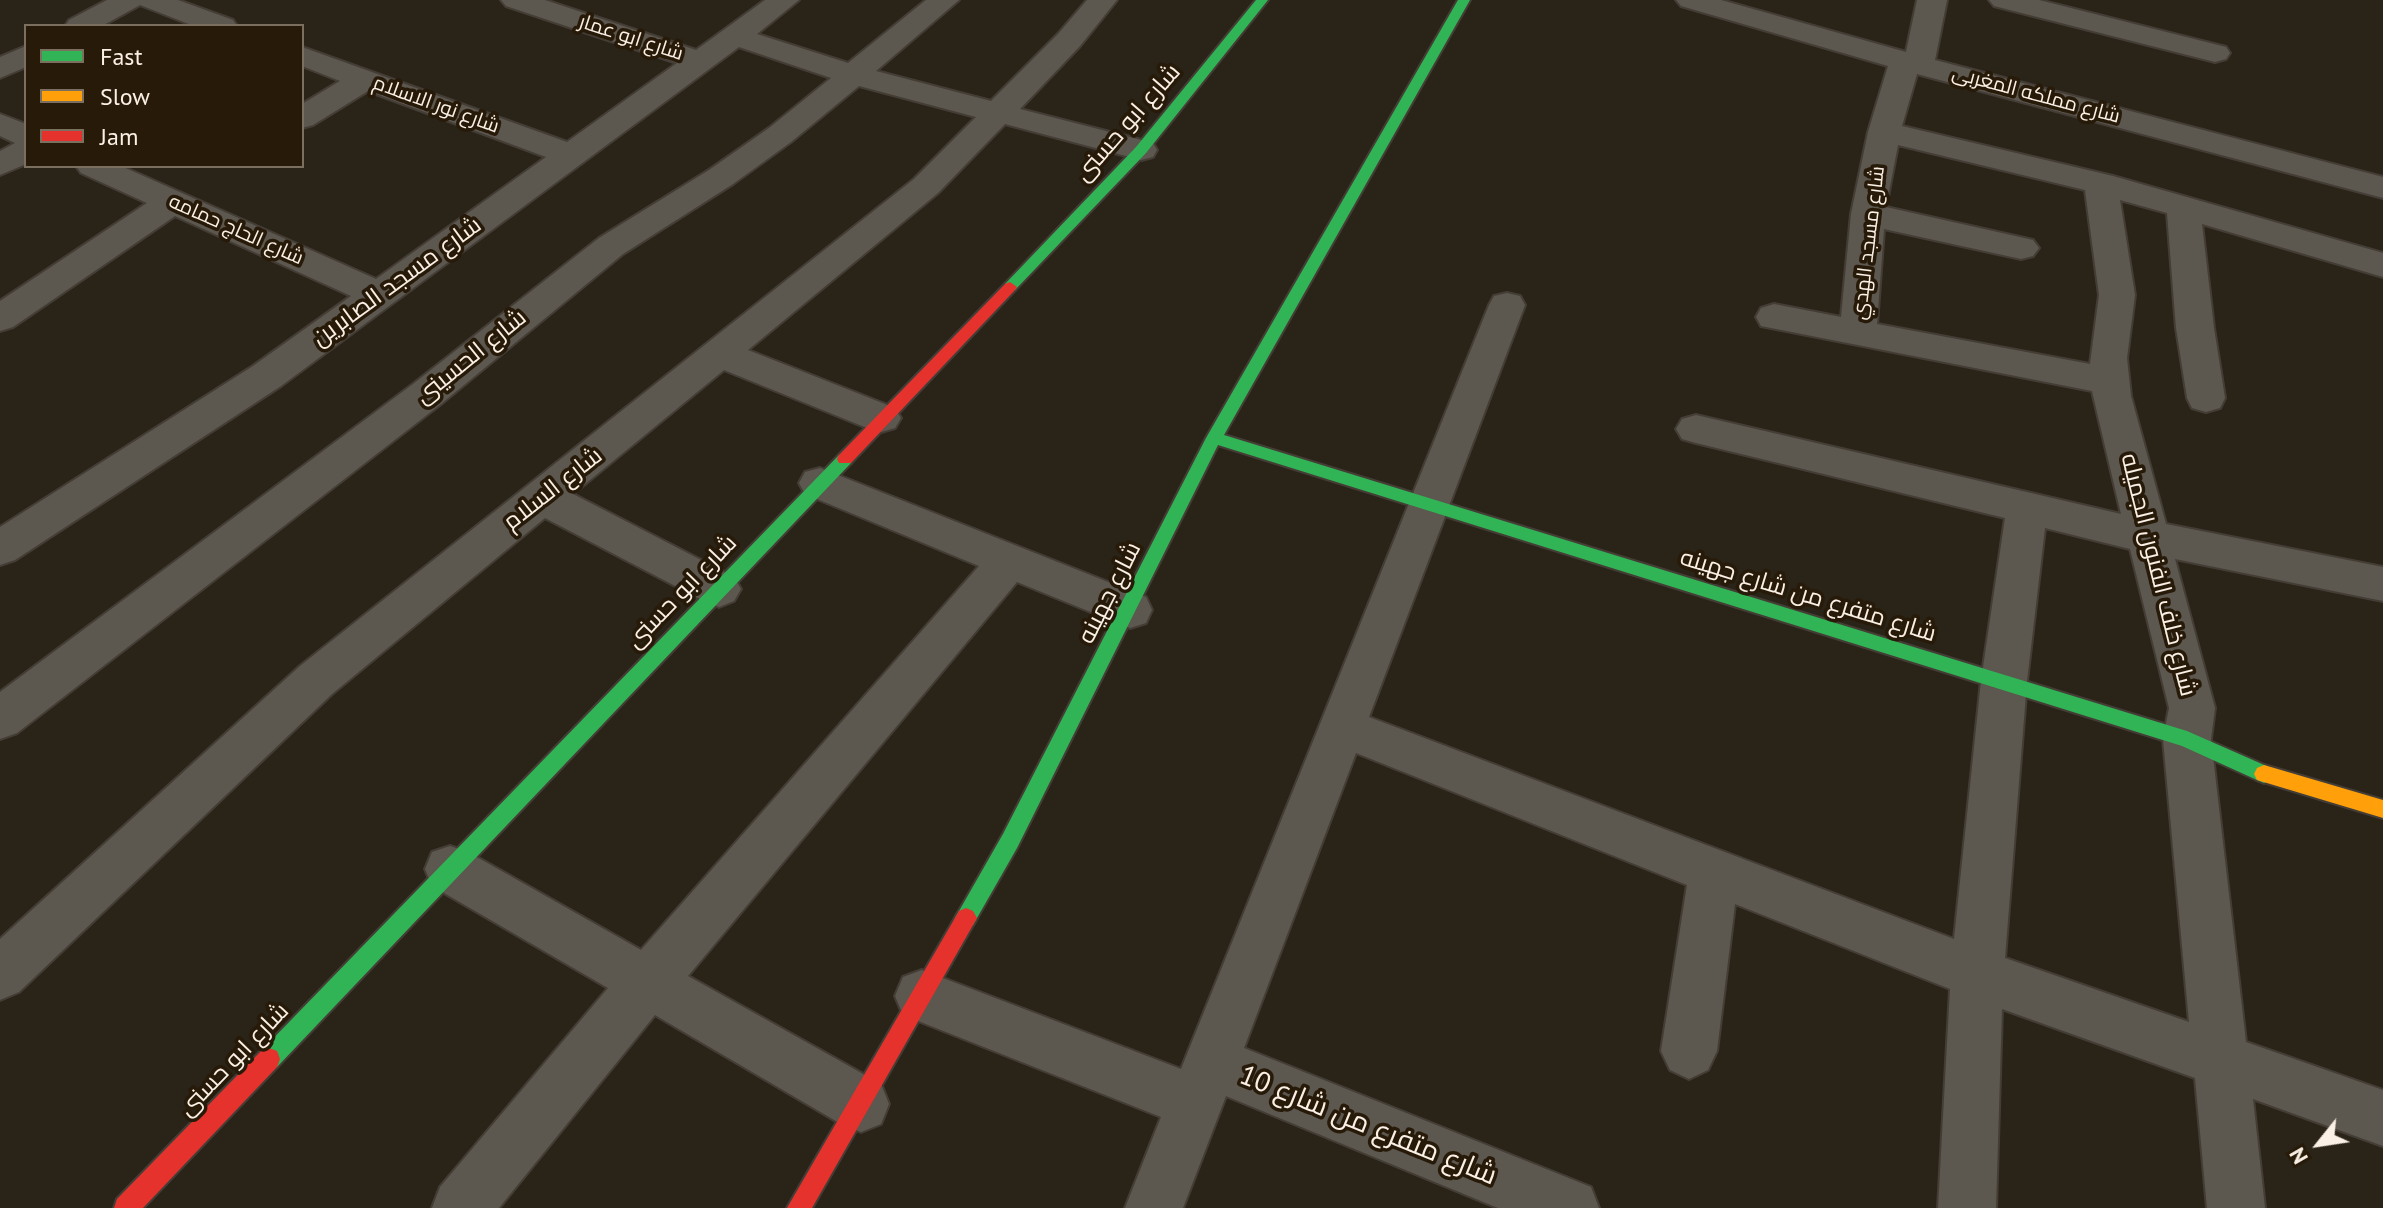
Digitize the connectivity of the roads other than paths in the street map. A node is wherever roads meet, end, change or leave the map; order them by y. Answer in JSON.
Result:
{"nodes":[{"id":1,"x":129,"y":0,"type":"edge"},
{"id":2,"x":151,"y":0,"type":"edge"},
{"id":3,"x":516,"y":0,"type":"edge"},
{"id":4,"x":784,"y":0,"type":"edge"},
{"id":5,"x":944,"y":0,"type":"edge"},
{"id":6,"x":1102,"y":0,"type":"edge"},
{"id":7,"x":1262,"y":0,"type":"edge"},
{"id":8,"x":1464,"y":0,"type":"edge"},
{"id":9,"x":1691,"y":0,"type":"edge"},
{"id":10,"x":1932,"y":0,"type":"edge"},
{"id":11,"x":2004,"y":0,"type":"edge"},
{"id":12,"x":84,"y":24,"type":"edge"},
{"id":13,"x":217,"y":24,"type":"edge"},
{"id":14,"x":734,"y":36,"type":"junction"},
{"id":15,"x":2215,"y":53,"type":"dead end"},
{"id":16,"x":24,"y":56,"type":"edge"},
{"id":17,"x":304,"y":57,"type":"edge"},
{"id":18,"x":700,"y":61,"type":"junction"},
{"id":19,"x":1912,"y":62,"type":"junction"},
{"id":20,"x":0,"y":69,"type":"edge"},
{"id":21,"x":854,"y":75,"type":"junction"},
{"id":22,"x":365,"y":79,"type":"junction"},
{"id":23,"x":998,"y":115,"type":"junction"},
{"id":24,"x":304,"y":117,"type":"edge"},
{"id":25,"x":0,"y":124,"type":"edge"},
{"id":26,"x":1884,"y":132,"type":"junction"},
{"id":27,"x":24,"y":135,"type":"edge"},
{"id":28,"x":1141,"y":150,"type":"junction"},
{"id":29,"x":24,"y":151,"type":"edge"},
{"id":30,"x":2096,"y":154,"type":"junction"},
{"id":31,"x":571,"y":155,"type":"junction"},
{"id":32,"x":0,"y":165,"type":"edge"},
{"id":33,"x":97,"y":168,"type":"edge"},
{"id":34,"x":2383,"y":188,"type":"edge"},
{"id":35,"x":173,"y":202,"type":"junction"},
{"id":36,"x":2183,"y":206,"type":"junction"},
{"id":37,"x":1868,"y":214,"type":"junction"},
{"id":38,"x":2021,"y":248,"type":"dead end"},
{"id":39,"x":2383,"y":265,"type":"edge"},
{"id":40,"x":380,"y":295,"type":"junction"},
{"id":41,"x":1507,"y":305,"type":"dead end"},
{"id":42,"x":1774,"y":317,"type":"dead end"},
{"id":43,"x":0,"y":318,"type":"edge"},
{"id":44,"x":1858,"y":333,"type":"junction"},
{"id":45,"x":720,"y":354,"type":"junction"},
{"id":46,"x":2110,"y":381,"type":"junction"},
{"id":47,"x":2206,"y":398,"type":"dead end"},
{"id":48,"x":881,"y":418,"type":"junction"},
{"id":49,"x":1696,"y":429,"type":"dead end"},
{"id":50,"x":1214,"y":438,"type":"junction"},
{"id":51,"x":820,"y":483,"type":"junction"},
{"id":52,"x":542,"y":497,"type":"junction"},
{"id":53,"x":1429,"y":505,"type":"junction"},
{"id":54,"x":2027,"y":508,"type":"junction"},
{"id":55,"x":2149,"y":537,"type":"junction"},
{"id":56,"x":0,"y":548,"type":"edge"},
{"id":57,"x":1010,"y":561,"type":"junction"},
{"id":58,"x":2383,"y":584,"type":"edge"},
{"id":59,"x":719,"y":589,"type":"junction"},
{"id":60,"x":1130,"y":610,"type":"junction"},
{"id":61,"x":2004,"y":681,"type":"junction"},
{"id":62,"x":0,"y":719,"type":"edge"},
{"id":63,"x":1342,"y":727,"type":"junction"},
{"id":64,"x":2187,"y":739,"type":"junction"},
{"id":65,"x":2383,"y":809,"type":"edge"},
{"id":66,"x":450,"y":869,"type":"junction"},
{"id":67,"x":1714,"y":872,"type":"junction"},
{"id":68,"x":0,"y":974,"type":"edge"},
{"id":69,"x":1977,"y":974,"type":"junction"},
{"id":70,"x":648,"y":982,"type":"junction"},
{"id":71,"x":922,"y":996,"type":"junction"},
{"id":72,"x":1689,"y":1051,"type":"dead end"},
{"id":73,"x":2221,"y":1063,"type":"junction"},
{"id":74,"x":1202,"y":1082,"type":"junction"},
{"id":75,"x":861,"y":1104,"type":"junction"},
{"id":76,"x":2383,"y":1118,"type":"edge"},
{"id":77,"x":126,"y":1208,"type":"edge"},
{"id":78,"x":461,"y":1208,"type":"edge"},
{"id":79,"x":799,"y":1208,"type":"edge"},
{"id":80,"x":1154,"y":1208,"type":"edge"},
{"id":81,"x":1570,"y":1208,"type":"edge"},
{"id":82,"x":1967,"y":1208,"type":"edge"},
{"id":83,"x":2236,"y":1208,"type":"edge"}],
"edges":[{"from":1,"to":12,"type":"street"},
{"from":2,"to":13,"type":"street"},
{"from":3,"to":18,"type":"street","name":"شارع ابو عمار"},
{"from":4,"to":14,"type":"street","name":"شارع مسجد الصابرين"},
{"from":5,"to":21,"type":"street","name":"شارع الحسينى"},
{"from":6,"to":23,"type":"street","name":"شارع السلام"},
{"from":7,"to":28,"type":"street","name":"شارع ابو حسنى"},
{"from":8,"to":50,"type":"street","name":"شارع جهينه"},
{"from":9,"to":19,"type":"street","name":"شارع مملكه المغربى"},
{"from":10,"to":19,"type":"street","name":"شارع مسجد الهدي"},
{"from":11,"to":15,"type":"street"},
{"from":14,"to":18,"type":"street","name":"شارع مسجد الصابرين"},
{"from":14,"to":21,"type":"street"},
{"from":16,"to":20,"type":"street"},
{"from":17,"to":22,"type":"street","name":"شارع نور الاسلام"},
{"from":18,"to":31,"type":"street","name":"شارع مسجد الصابرين"},
{"from":19,"to":26,"type":"street","name":"شارع مسجد الهدي"},
{"from":19,"to":30,"type":"street","name":"شارع مملكه المغربى"},
{"from":21,"to":23,"type":"street"},
{"from":21,"to":62,"type":"street","name":"شارع الحسينى"},
{"from":22,"to":24,"type":"street"},
{"from":22,"to":31,"type":"street","name":"شارع نور الاسلام"},
{"from":23,"to":28,"type":"street"},
{"from":23,"to":45,"type":"street","name":"شارع السلام"},
{"from":25,"to":27,"type":"street"},
{"from":26,"to":30,"type":"street"},
{"from":26,"to":37,"type":"street","name":"شارع مسجد الهدي"},
{"from":28,"to":48,"type":"street","name":"شارع ابو حسنى"},
{"from":29,"to":32,"type":"street"},
{"from":30,"to":34,"type":"street","name":"شارع مملكه المغربى"},
{"from":30,"to":36,"type":"street"},
{"from":30,"to":46,"type":"street","name":"شارع خلف الفنون الجميله"},
{"from":31,"to":40,"type":"street","name":"شارع مسجد الصابرين"},
{"from":33,"to":35,"type":"street","name":"شارع الحاج حمامه"},
{"from":35,"to":40,"type":"street","name":"شارع الحاج حمامه"},
{"from":35,"to":43,"type":"street"},
{"from":36,"to":39,"type":"street"},
{"from":36,"to":47,"type":"street"},
{"from":37,"to":38,"type":"street"},
{"from":37,"to":44,"type":"street","name":"شارع مسجد الهدي"},
{"from":40,"to":56,"type":"street","name":"شارع مسجد الصابرين"},
{"from":41,"to":53,"type":"street"},
{"from":42,"to":44,"type":"street"},
{"from":44,"to":46,"type":"street"},
{"from":45,"to":48,"type":"street"},
{"from":45,"to":52,"type":"street","name":"شارع السلام"},
{"from":46,"to":55,"type":"street","name":"شارع خلف الفنون الجميله"},
{"from":48,"to":51,"type":"street","name":"شارع ابو حسنى"},
{"from":49,"to":54,"type":"street"},
{"from":50,"to":53,"type":"street","name":"شارع متفرع من شارع جهينه"},
{"from":50,"to":60,"type":"street","name":"شارع جهينه"},
{"from":51,"to":57,"type":"street"},
{"from":51,"to":59,"type":"street","name":"شارع ابو حسنى"},
{"from":52,"to":59,"type":"street"},
{"from":52,"to":68,"type":"street","name":"شارع السلام"},
{"from":53,"to":61,"type":"street","name":"شارع متفرع من شارع جهينه"},
{"from":53,"to":63,"type":"street"},
{"from":54,"to":55,"type":"street"},
{"from":54,"to":61,"type":"street"},
{"from":55,"to":58,"type":"street"},
{"from":55,"to":64,"type":"street","name":"شارع خلف الفنون الجميله"},
{"from":57,"to":60,"type":"street"},
{"from":57,"to":70,"type":"street"},
{"from":59,"to":66,"type":"street","name":"شارع ابو حسنى"},
{"from":60,"to":71,"type":"street","name":"شارع جهينه"},
{"from":61,"to":64,"type":"street","name":"شارع متفرع من شارع جهينه"},
{"from":61,"to":69,"type":"street"},
{"from":63,"to":67,"type":"street"},
{"from":63,"to":74,"type":"street"},
{"from":64,"to":65,"type":"street","name":"شارع متفرع من شارع جهينه"},
{"from":64,"to":73,"type":"street","name":"شارع خلف الفنون الجميله"},
{"from":66,"to":70,"type":"street"},
{"from":66,"to":77,"type":"street","name":"شارع ابو حسنى"},
{"from":67,"to":69,"type":"street"},
{"from":67,"to":72,"type":"street"},
{"from":69,"to":73,"type":"street"},
{"from":69,"to":82,"type":"street"},
{"from":70,"to":75,"type":"street"},
{"from":70,"to":78,"type":"street"},
{"from":71,"to":74,"type":"street","name":"شارع متفرع من شارع 10"},
{"from":71,"to":75,"type":"street","name":"شارع جهينه"},
{"from":73,"to":76,"type":"street"},
{"from":73,"to":83,"type":"street","name":"شارع خلف الفنون الجميله"},
{"from":74,"to":80,"type":"street"},
{"from":74,"to":81,"type":"street","name":"شارع متفرع من شارع 10"},
{"from":75,"to":79,"type":"street","name":"شارع جهينه"}]}
